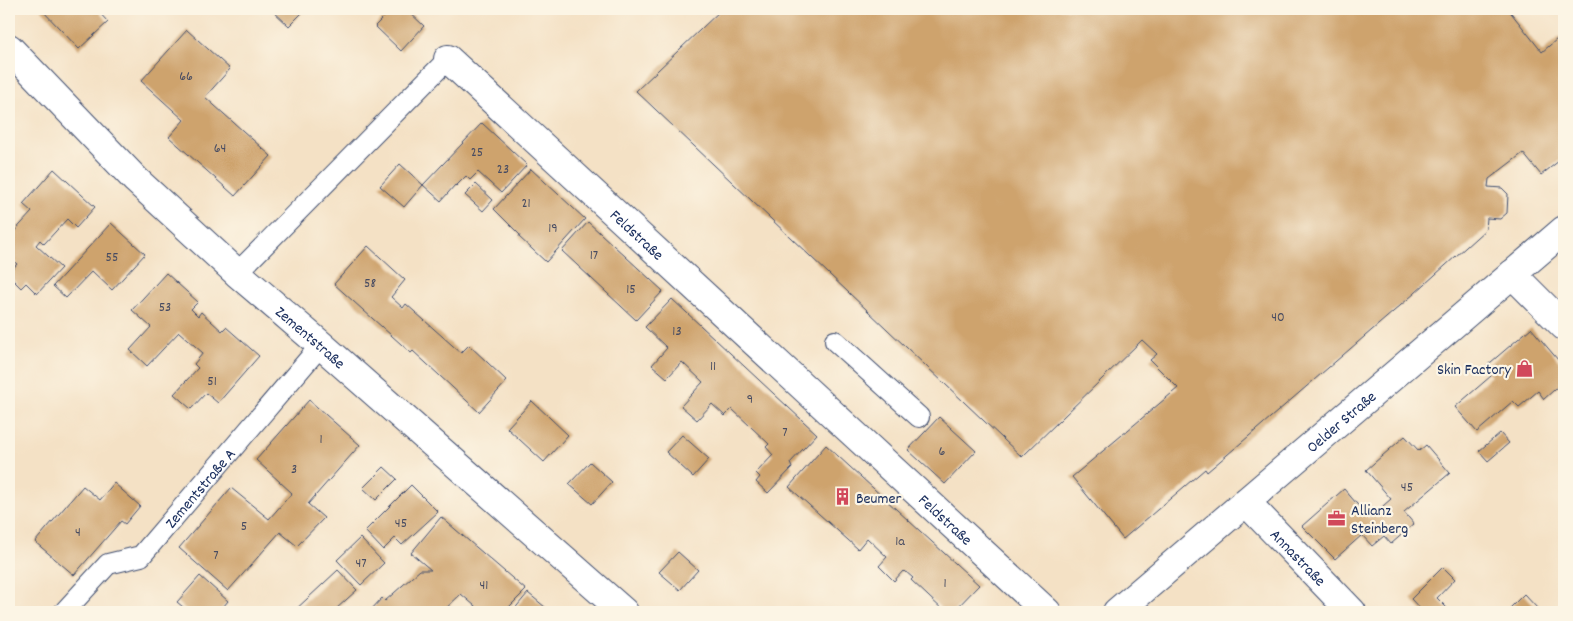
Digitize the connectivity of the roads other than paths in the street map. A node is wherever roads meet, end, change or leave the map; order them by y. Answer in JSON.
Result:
{"nodes":[{"id":1,"x":9,"y":48,"type":"edge"},
{"id":2,"x":448,"y":59,"type":"joint"},
{"id":3,"x":1564,"y":230,"type":"edge"},
{"id":4,"x":237,"y":273,"type":"junction"},
{"id":5,"x":1512,"y":274,"type":"junction"},
{"id":6,"x":1564,"y":326,"type":"edge"},
{"id":7,"x":835,"y":341,"type":"dead end"},
{"id":8,"x":322,"y":345,"type":"junction"},
{"id":9,"x":919,"y":417,"type":"dead end"},
{"id":10,"x":1246,"y":502,"type":"junction"},
{"id":11,"x":64,"y":612,"type":"edge"},
{"id":12,"x":624,"y":612,"type":"edge"},
{"id":13,"x":1048,"y":612,"type":"edge"},
{"id":14,"x":1117,"y":612,"type":"edge"},
{"id":15,"x":1352,"y":612,"type":"edge"}],
"edges":[{"from":1,"to":4,"type":"street","name":"Zementstraße"},
{"from":2,"to":4,"type":"lane","name":"Feldstraße"},
{"from":2,"to":13,"type":"street","name":"Feldstraße"},
{"from":3,"to":5,"type":"street","name":"Oelder Straße"},
{"from":4,"to":8,"type":"street","name":"Zementstraße"},
{"from":5,"to":6,"type":"street"},
{"from":5,"to":10,"type":"street","name":"Oelder Straße"},
{"from":7,"to":9,"type":"lane"},
{"from":8,"to":11,"type":"lane","name":"Zementstraße A"},
{"from":8,"to":12,"type":"street","name":"Zementstraße"},
{"from":10,"to":14,"type":"street","name":"Oelder Straße"},
{"from":10,"to":15,"type":"street","name":"Annastraße"}]}
